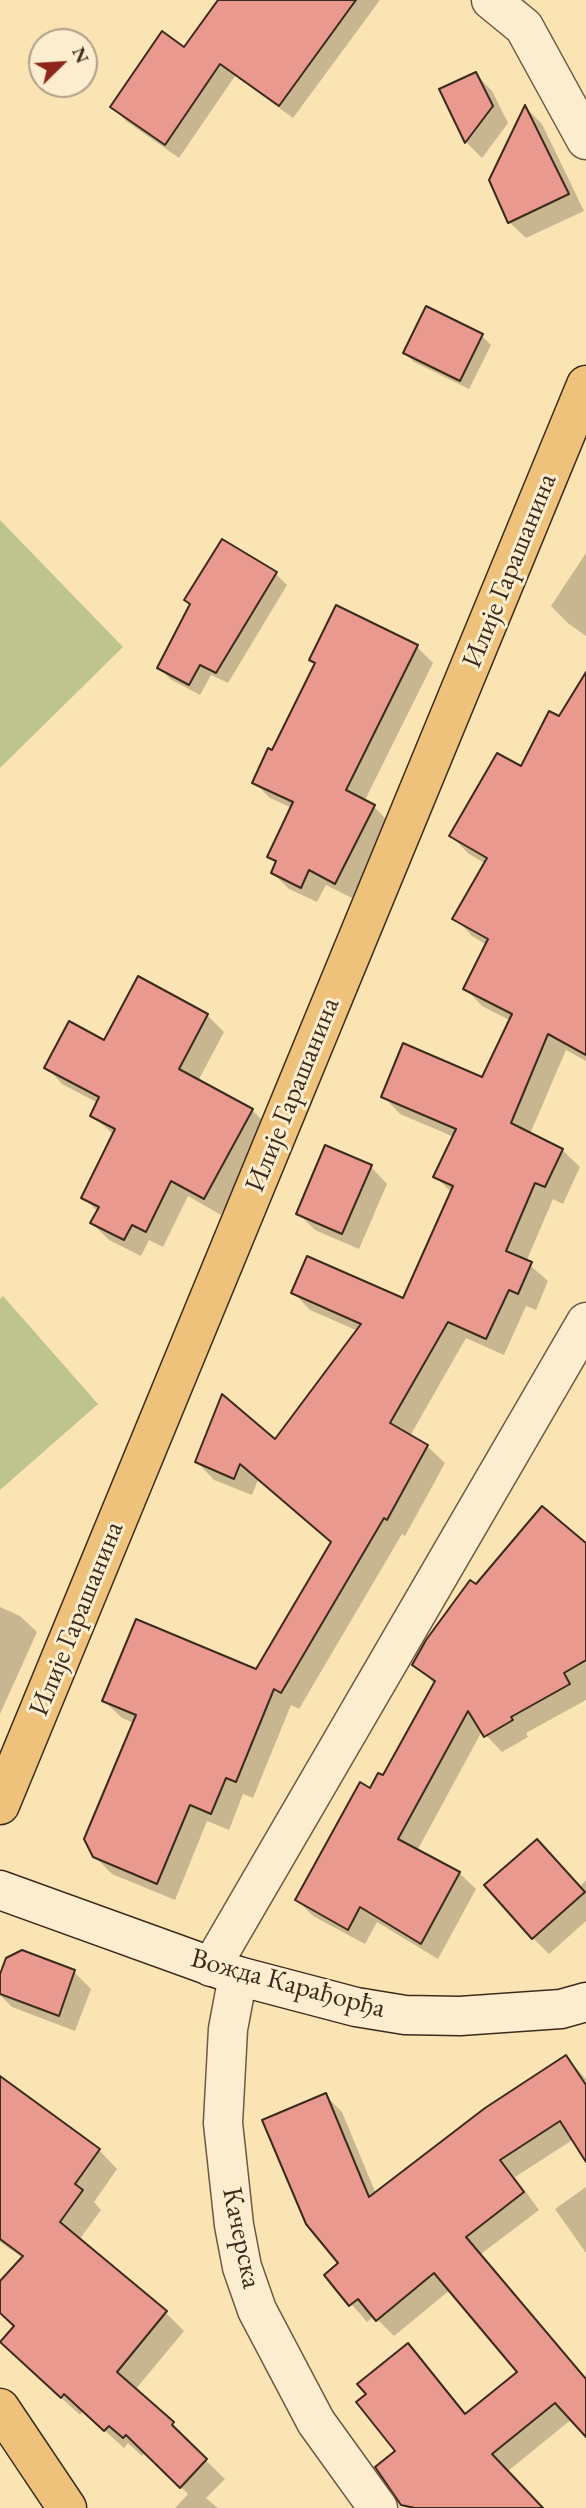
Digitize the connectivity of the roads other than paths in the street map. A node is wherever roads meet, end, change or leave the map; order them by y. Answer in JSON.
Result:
{"nodes":[{"id":1,"x":491,"y":0,"type":"edge"},
{"id":2,"x":586,"y":140,"type":"edge"},
{"id":3,"x":586,"y":385,"type":"edge"},
{"id":4,"x":586,"y":1322,"type":"edge"},
{"id":5,"x":0,"y":1805,"type":"edge"},
{"id":6,"x":0,"y":1890,"type":"edge"},
{"id":7,"x":225,"y":1971,"type":"junction"},
{"id":8,"x":586,"y":2002,"type":"edge"},
{"id":9,"x":0,"y":2408,"type":"edge"},
{"id":10,"x":0,"y":2446,"type":"edge"},
{"id":11,"x":66,"y":2508,"type":"edge"},
{"id":12,"x":379,"y":2508,"type":"edge"}],
"edges":[{"from":1,"to":2,"type":"street"},
{"from":3,"to":5,"type":"main road","name":"Илије Гарашанина"},
{"from":4,"to":7,"type":"street","name":"Качерска"},
{"from":6,"to":7,"type":"street","name":"Вожда Карађорђа"},
{"from":7,"to":8,"type":"street","name":"Вожда Карађорђа"},
{"from":7,"to":12,"type":"street","name":"Качерска"},
{"from":9,"to":11,"type":"main road"},
{"from":10,"to":11,"type":"main road"}]}
